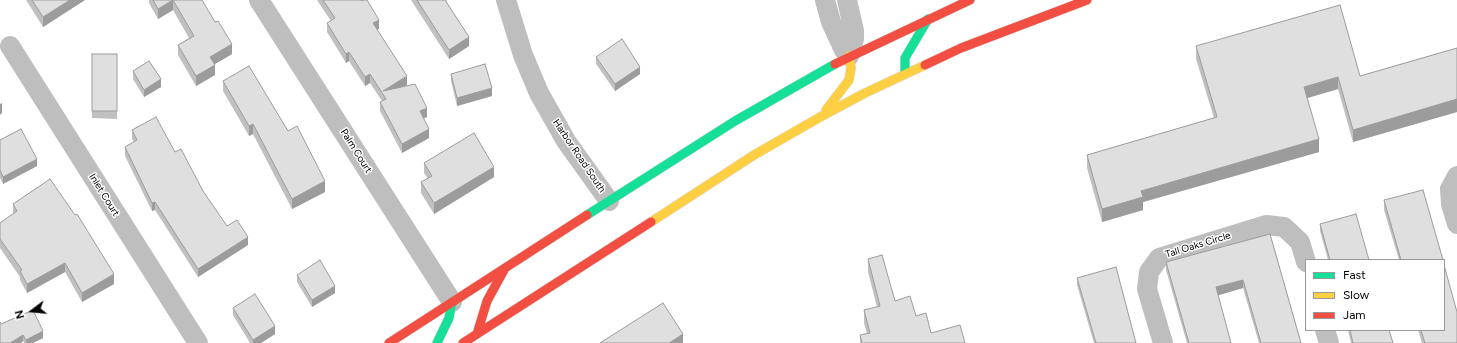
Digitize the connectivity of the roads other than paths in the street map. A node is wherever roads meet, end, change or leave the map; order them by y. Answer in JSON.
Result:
{"nodes":[{"id":1,"x":259,"y":0,"type":"edge"},
{"id":2,"x":506,"y":0,"type":"edge"},
{"id":3,"x":825,"y":0,"type":"edge"},
{"id":4,"x":847,"y":0,"type":"edge"},
{"id":5,"x":970,"y":0,"type":"edge"},
{"id":6,"x":1087,"y":0,"type":"edge"},
{"id":7,"x":928,"y":18,"type":"junction"},
{"id":8,"x":10,"y":46,"type":"dead end"},
{"id":9,"x":849,"y":56,"type":"junction"},
{"id":10,"x":905,"y":74,"type":"junction"},
{"id":11,"x":822,"y":116,"type":"junction"},
{"id":12,"x":1457,"y":176,"type":"edge"},
{"id":13,"x":609,"y":201,"type":"junction"},
{"id":14,"x":1457,"y":224,"type":"edge"},
{"id":15,"x":1305,"y":259,"type":"edge"},
{"id":16,"x":506,"y":268,"type":"junction"},
{"id":17,"x":452,"y":302,"type":"junction"},
{"id":18,"x":1325,"y":331,"type":"edge"},
{"id":19,"x":477,"y":334,"type":"junction"},
{"id":20,"x":198,"y":343,"type":"edge"},
{"id":21,"x":389,"y":343,"type":"edge"},
{"id":22,"x":436,"y":343,"type":"edge"},
{"id":23,"x":463,"y":343,"type":"edge"},
{"id":24,"x":1163,"y":343,"type":"edge"},
{"id":25,"x":1329,"y":343,"type":"edge"}],
"edges":[{"from":1,"to":17,"type":"street","name":"Palm Court"},
{"from":2,"to":13,"type":"street","name":"Harbor Road South"},
{"from":3,"to":9,"type":"street"},
{"from":4,"to":9,"type":"street"},
{"from":5,"to":7,"type":"main road"},
{"from":6,"to":10,"type":"main road"},
{"from":7,"to":9,"type":"main road"},
{"from":7,"to":10,"type":"main road"},
{"from":8,"to":20,"type":"street","name":"Inlet Court"},
{"from":9,"to":11,"type":"main road"},
{"from":9,"to":13,"type":"main road"},
{"from":10,"to":11,"type":"main road"},
{"from":11,"to":19,"type":"main road"},
{"from":12,"to":14,"type":"street"},
{"from":13,"to":16,"type":"main road"},
{"from":15,"to":24,"type":"street","name":"Tall Oaks Circle"},
{"from":16,"to":17,"type":"main road"},
{"from":16,"to":19,"type":"main road"},
{"from":17,"to":21,"type":"main road"},
{"from":17,"to":22,"type":"main road"},
{"from":18,"to":25,"type":"street"},
{"from":19,"to":23,"type":"main road"}]}
